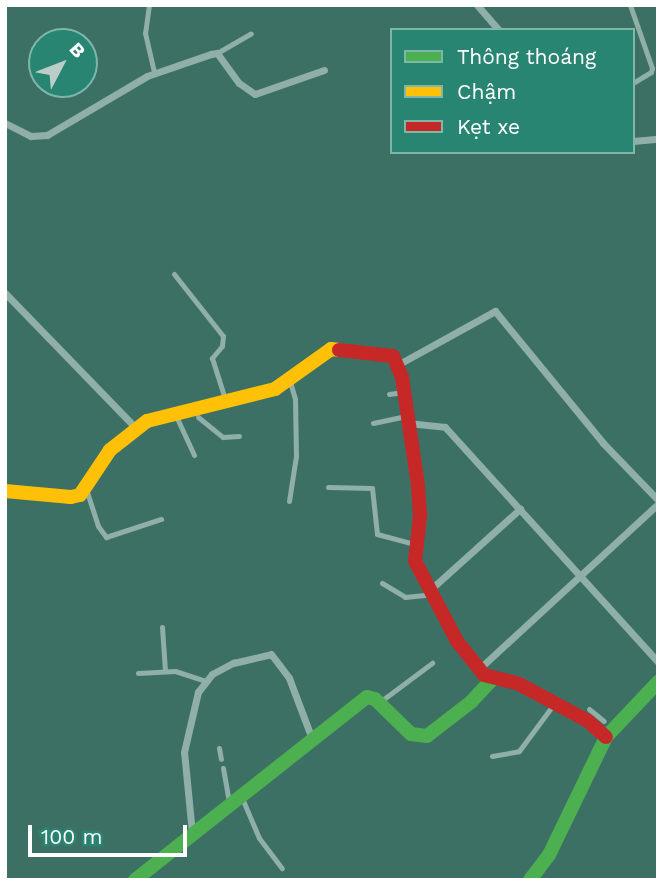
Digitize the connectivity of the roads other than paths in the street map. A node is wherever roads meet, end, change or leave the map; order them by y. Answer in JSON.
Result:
{"nodes":[{"id":1,"x":149,"y":5,"type":"edge"},
{"id":2,"x":477,"y":5,"type":"edge"},
{"id":3,"x":630,"y":5,"type":"edge"},
{"id":4,"x":497,"y":28,"type":"edge"},
{"id":5,"x":251,"y":33,"type":"dead end"},
{"id":6,"x":217,"y":53,"type":"junction"},
{"id":7,"x":324,"y":70,"type":"dead end"},
{"id":8,"x":154,"y":72,"type":"junction"},
{"id":9,"x":635,"y":82,"type":"edge"},
{"id":10,"x":5,"y":123,"type":"edge"},
{"id":11,"x":658,"y":139,"type":"edge"},
{"id":12,"x":635,"y":141,"type":"edge"},
{"id":13,"x":174,"y":274,"type":"dead end"},
{"id":14,"x":5,"y":293,"type":"edge"},
{"id":15,"x":399,"y":364,"type":"junction"},
{"id":16,"x":290,"y":382,"type":"junction"},
{"id":17,"x":404,"y":392,"type":"junction"},
{"id":18,"x":389,"y":394,"type":"dead end"},
{"id":19,"x":226,"y":401,"type":"junction"},
{"id":20,"x":196,"y":412,"type":"junction"},
{"id":21,"x":175,"y":413,"type":"junction"},
{"id":22,"x":407,"y":419,"type":"junction"},
{"id":23,"x":373,"y":423,"type":"dead end"},
{"id":24,"x":136,"y":428,"type":"junction"},
{"id":25,"x":239,"y":436,"type":"dead end"},
{"id":26,"x":194,"y":455,"type":"dead end"},
{"id":27,"x":328,"y":488,"type":"dead end"},
{"id":28,"x":86,"y":489,"type":"junction"},
{"id":29,"x":5,"y":491,"type":"edge"},
{"id":30,"x":289,"y":501,"type":"dead end"},
{"id":31,"x":658,"y":502,"type":"edge"},
{"id":32,"x":520,"y":509,"type":"junction"},
{"id":33,"x":162,"y":519,"type":"dead end"},
{"id":34,"x":415,"y":544,"type":"junction"},
{"id":35,"x":580,"y":576,"type":"junction"},
{"id":36,"x":382,"y":583,"type":"dead end"},
{"id":37,"x":433,"y":591,"type":"junction"},
{"id":38,"x":162,"y":627,"type":"dead end"},
{"id":39,"x":658,"y":662,"type":"edge"},
{"id":40,"x":432,"y":663,"type":"dead end"},
{"id":41,"x":479,"y":669,"type":"junction"},
{"id":42,"x":165,"y":671,"type":"junction"},
{"id":43,"x":138,"y":673,"type":"dead end"},
{"id":44,"x":494,"y":678,"type":"junction"},
{"id":45,"x":205,"y":681,"type":"junction"},
{"id":46,"x":658,"y":682,"type":"edge"},
{"id":47,"x":554,"y":702,"type":"junction"},
{"id":48,"x":379,"y":703,"type":"junction"},
{"id":49,"x":589,"y":709,"type":"dead end"},
{"id":50,"x":608,"y":728,"type":"junction"},
{"id":51,"x":312,"y":739,"type":"junction"},
{"id":52,"x":219,"y":748,"type":"dead end"},
{"id":53,"x":492,"y":756,"type":"dead end"},
{"id":54,"x":221,"y":759,"type":"dead end"},
{"id":55,"x":223,"y":768,"type":"dead end"},
{"id":56,"x":235,"y":800,"type":"junction"},
{"id":57,"x":193,"y":835,"type":"junction"},
{"id":58,"x":282,"y":868,"type":"dead end"},
{"id":59,"x":135,"y":880,"type":"edge"},
{"id":60,"x":530,"y":880,"type":"edge"}],
"edges":[{"from":1,"to":8,"type":"lane"},
{"from":2,"to":4,"type":"street"},
{"from":3,"to":9,"type":"lane"},
{"from":5,"to":6,"type":"lane"},
{"from":6,"to":7,"type":"street"},
{"from":6,"to":8,"type":"street"},
{"from":8,"to":10,"type":"street"},
{"from":11,"to":12,"type":"street"},
{"from":13,"to":19,"type":"lane"},
{"from":14,"to":24,"type":"street"},
{"from":15,"to":16,"type":"street"},
{"from":15,"to":17,"type":"street"},
{"from":15,"to":31,"type":"street"},
{"from":16,"to":19,"type":"street"},
{"from":16,"to":30,"type":"lane"},
{"from":17,"to":18,"type":"lane"},
{"from":17,"to":22,"type":"street"},
{"from":19,"to":20,"type":"street"},
{"from":20,"to":21,"type":"street"},
{"from":20,"to":25,"type":"lane"},
{"from":21,"to":24,"type":"street"},
{"from":21,"to":26,"type":"lane"},
{"from":22,"to":23,"type":"lane"},
{"from":22,"to":32,"type":"street"},
{"from":22,"to":34,"type":"street"},
{"from":24,"to":28,"type":"street"},
{"from":27,"to":34,"type":"lane"},
{"from":28,"to":29,"type":"street"},
{"from":28,"to":33,"type":"lane"},
{"from":31,"to":35,"type":"street"},
{"from":32,"to":35,"type":"street"},
{"from":32,"to":37,"type":"street"},
{"from":34,"to":37,"type":"street"},
{"from":35,"to":39,"type":"street"},
{"from":35,"to":41,"type":"street"},
{"from":36,"to":37,"type":"lane"},
{"from":37,"to":41,"type":"street"},
{"from":38,"to":42,"type":"lane"},
{"from":40,"to":48,"type":"lane"},
{"from":41,"to":44,"type":"street"},
{"from":42,"to":43,"type":"lane"},
{"from":42,"to":45,"type":"lane"},
{"from":44,"to":47,"type":"street"},
{"from":44,"to":48,"type":"street"},
{"from":45,"to":51,"type":"street"},
{"from":45,"to":57,"type":"street"},
{"from":46,"to":50,"type":"street"},
{"from":47,"to":50,"type":"street"},
{"from":47,"to":53,"type":"lane"},
{"from":48,"to":51,"type":"street"},
{"from":49,"to":50,"type":"lane"},
{"from":50,"to":60,"type":"street"},
{"from":51,"to":56,"type":"street"},
{"from":52,"to":54,"type":"lane"},
{"from":55,"to":56,"type":"lane"},
{"from":56,"to":57,"type":"street"},
{"from":56,"to":58,"type":"lane"},
{"from":57,"to":59,"type":"street"}]}
